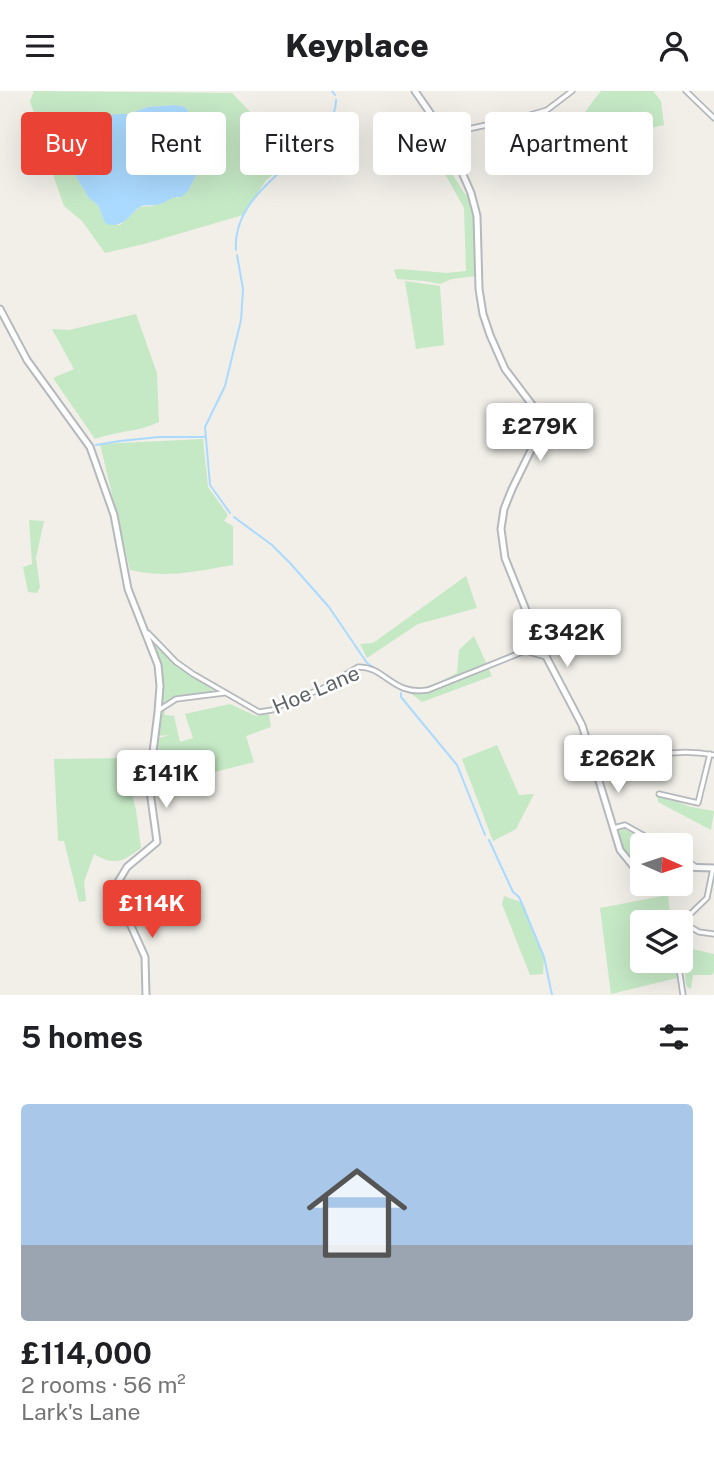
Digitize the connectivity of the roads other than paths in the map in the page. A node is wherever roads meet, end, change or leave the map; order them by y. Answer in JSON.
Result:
{"nodes":[{"id":1,"x":415,"y":91,"type":"edge"},
{"id":2,"x":572,"y":91,"type":"edge"},
{"id":3,"x":686,"y":91,"type":"edge"},
{"id":4,"x":430,"y":112,"type":"edge"},
{"id":5,"x":714,"y":118,"type":"edge"},
{"id":6,"x":471,"y":128,"type":"edge"},
{"id":7,"x":463,"y":175,"type":"edge"},
{"id":8,"x":0,"y":309,"type":"edge"},
{"id":9,"x":148,"y":633,"type":"junction"},
{"id":10,"x":535,"y":635,"type":"junction"},
{"id":11,"x":525,"y":651,"type":"junction"},
{"id":12,"x":545,"y":657,"type":"junction"},
{"id":13,"x":224,"y":693,"type":"junction"},
{"id":14,"x":158,"y":712,"type":"junction"},
{"id":15,"x":712,"y":754,"type":"edge"},
{"id":16,"x":597,"y":769,"type":"junction"},
{"id":17,"x":659,"y":793,"type":"dead end"},
{"id":18,"x":614,"y":828,"type":"junction"},
{"id":19,"x":640,"y":833,"type":"edge"},
{"id":20,"x":630,"y":863,"type":"edge"},
{"id":21,"x":693,"y":865,"type":"edge"},
{"id":22,"x":696,"y":867,"type":"joint"},
{"id":23,"x":713,"y":868,"type":"edge"},
{"id":24,"x":693,"y":911,"type":"edge"},
{"id":25,"x":693,"y":930,"type":"edge"},
{"id":26,"x":714,"y":934,"type":"edge"},
{"id":27,"x":680,"y":973,"type":"edge"},
{"id":28,"x":146,"y":995,"type":"edge"},
{"id":29,"x":683,"y":995,"type":"edge"}],
"edges":[{"from":1,"to":4,"type":"street"},
{"from":2,"to":6,"type":"street"},
{"from":3,"to":5,"type":"street"},
{"from":7,"to":10,"type":"street"},
{"from":8,"to":9,"type":"street"},
{"from":9,"to":13,"type":"street","name":"Hoe Lane"},
{"from":9,"to":14,"type":"street"},
{"from":10,"to":11,"type":"street"},
{"from":10,"to":12,"type":"street"},
{"from":11,"to":12,"type":"street"},
{"from":11,"to":13,"type":"street","name":"Hoe Lane"},
{"from":12,"to":16,"type":"street"},
{"from":13,"to":14,"type":"street"},
{"from":14,"to":28,"type":"street"},
{"from":15,"to":16,"type":"street"},
{"from":15,"to":17,"type":"street"},
{"from":16,"to":18,"type":"street"},
{"from":18,"to":19,"type":"street"},
{"from":18,"to":20,"type":"street"},
{"from":21,"to":22,"type":"street"},
{"from":22,"to":23,"type":"street"},
{"from":23,"to":24,"type":"street"},
{"from":25,"to":26,"type":"street"},
{"from":27,"to":29,"type":"street"}]}
